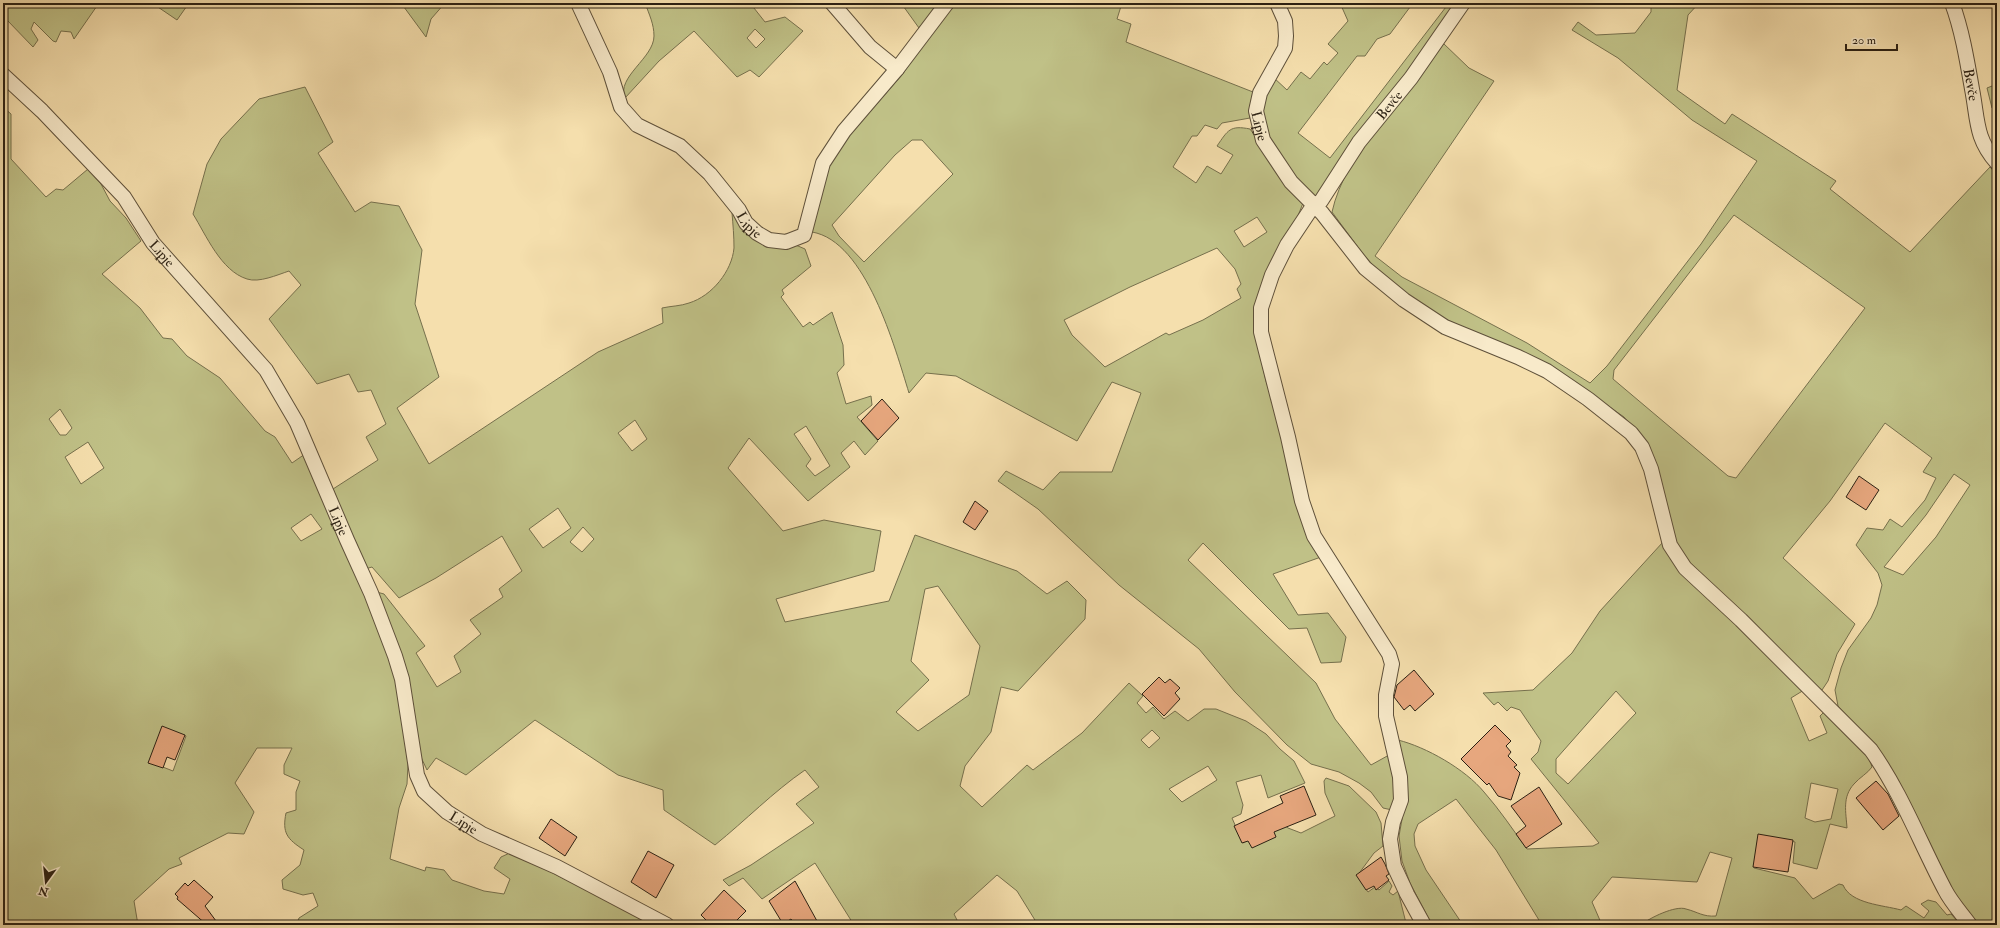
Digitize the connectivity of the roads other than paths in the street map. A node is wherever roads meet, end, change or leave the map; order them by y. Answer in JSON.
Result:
{"nodes":[{"id":1,"x":578,"y":3,"type":"edge"},
{"id":2,"x":832,"y":3,"type":"edge"},
{"id":3,"x":947,"y":3,"type":"edge"},
{"id":4,"x":1277,"y":3,"type":"edge"},
{"id":5,"x":1463,"y":3,"type":"edge"},
{"id":6,"x":1952,"y":3,"type":"edge"},
{"id":7,"x":897,"y":69,"type":"junction"},
{"id":8,"x":3,"y":76,"type":"edge"},
{"id":9,"x":1997,"y":163,"type":"edge"},
{"id":10,"x":1317,"y":209,"type":"junction"},
{"id":11,"x":667,"y":925,"type":"edge"},
{"id":12,"x":1424,"y":925,"type":"edge"},
{"id":13,"x":1970,"y":925,"type":"edge"}],
"edges":[{"from":1,"to":7,"type":"street","name":"Lipje"},
{"from":2,"to":7,"type":"street"},
{"from":3,"to":7,"type":"street","name":"Lipje"},
{"from":4,"to":10,"type":"street","name":"Lipje"},
{"from":5,"to":10,"type":"street","name":"Bevče"},
{"from":6,"to":9,"type":"street","name":"Bevče"},
{"from":8,"to":11,"type":"street","name":"Lipje"},
{"from":10,"to":12,"type":"street","name":"Bevče"},
{"from":10,"to":13,"type":"street","name":"Lipje"}]}
